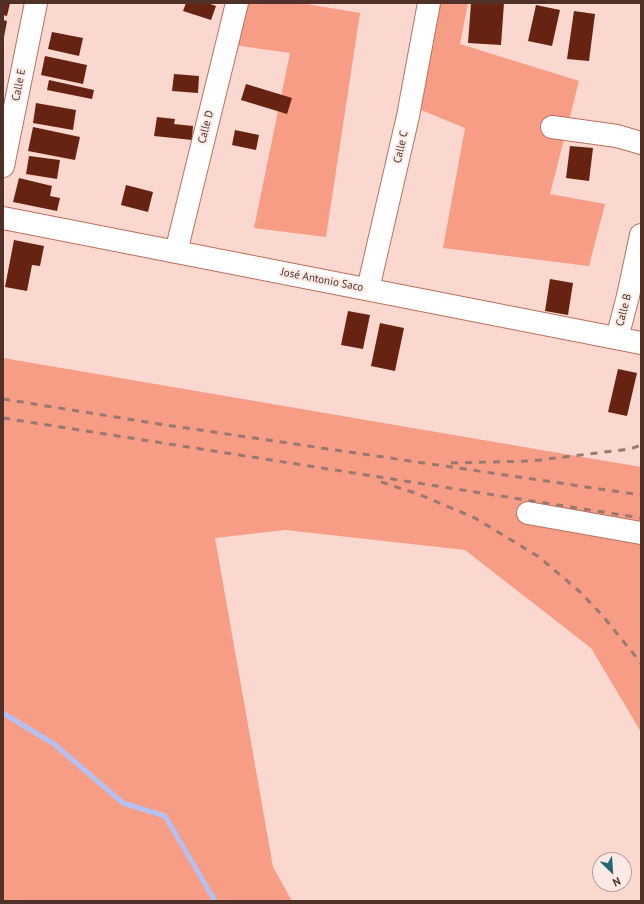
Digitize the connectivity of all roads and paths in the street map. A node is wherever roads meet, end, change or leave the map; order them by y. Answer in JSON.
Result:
{"nodes":[{"id":1,"x":36,"y":3,"type":"edge"},
{"id":2,"x":237,"y":3,"type":"edge"},
{"id":3,"x":429,"y":3,"type":"edge"},
{"id":4,"x":552,"y":127,"type":"dead end"},
{"id":5,"x":641,"y":143,"type":"edge"},
{"id":6,"x":3,"y":166,"type":"edge"},
{"id":7,"x":3,"y":218,"type":"edge"},
{"id":8,"x":641,"y":235,"type":"edge"},
{"id":9,"x":176,"y":252,"type":"junction"},
{"id":10,"x":368,"y":289,"type":"junction"},
{"id":11,"x":617,"y":338,"type":"junction"},
{"id":12,"x":641,"y":343,"type":"edge"},
{"id":13,"x":528,"y":513,"type":"dead end"},
{"id":14,"x":641,"y":533,"type":"edge"}],
"edges":[{"from":1,"to":6,"type":"street","name":"Calle E"},
{"from":2,"to":9,"type":"street","name":"Calle D"},
{"from":3,"to":10,"type":"street","name":"Calle C"},
{"from":4,"to":5,"type":"street"},
{"from":7,"to":9,"type":"street","name":"José Antonio Saco"},
{"from":8,"to":11,"type":"street","name":"Calle B"},
{"from":9,"to":10,"type":"street","name":"José Antonio Saco"},
{"from":10,"to":11,"type":"street","name":"José Antonio Saco"},
{"from":11,"to":12,"type":"street","name":"José Antonio Saco"},
{"from":13,"to":14,"type":"street"}]}
